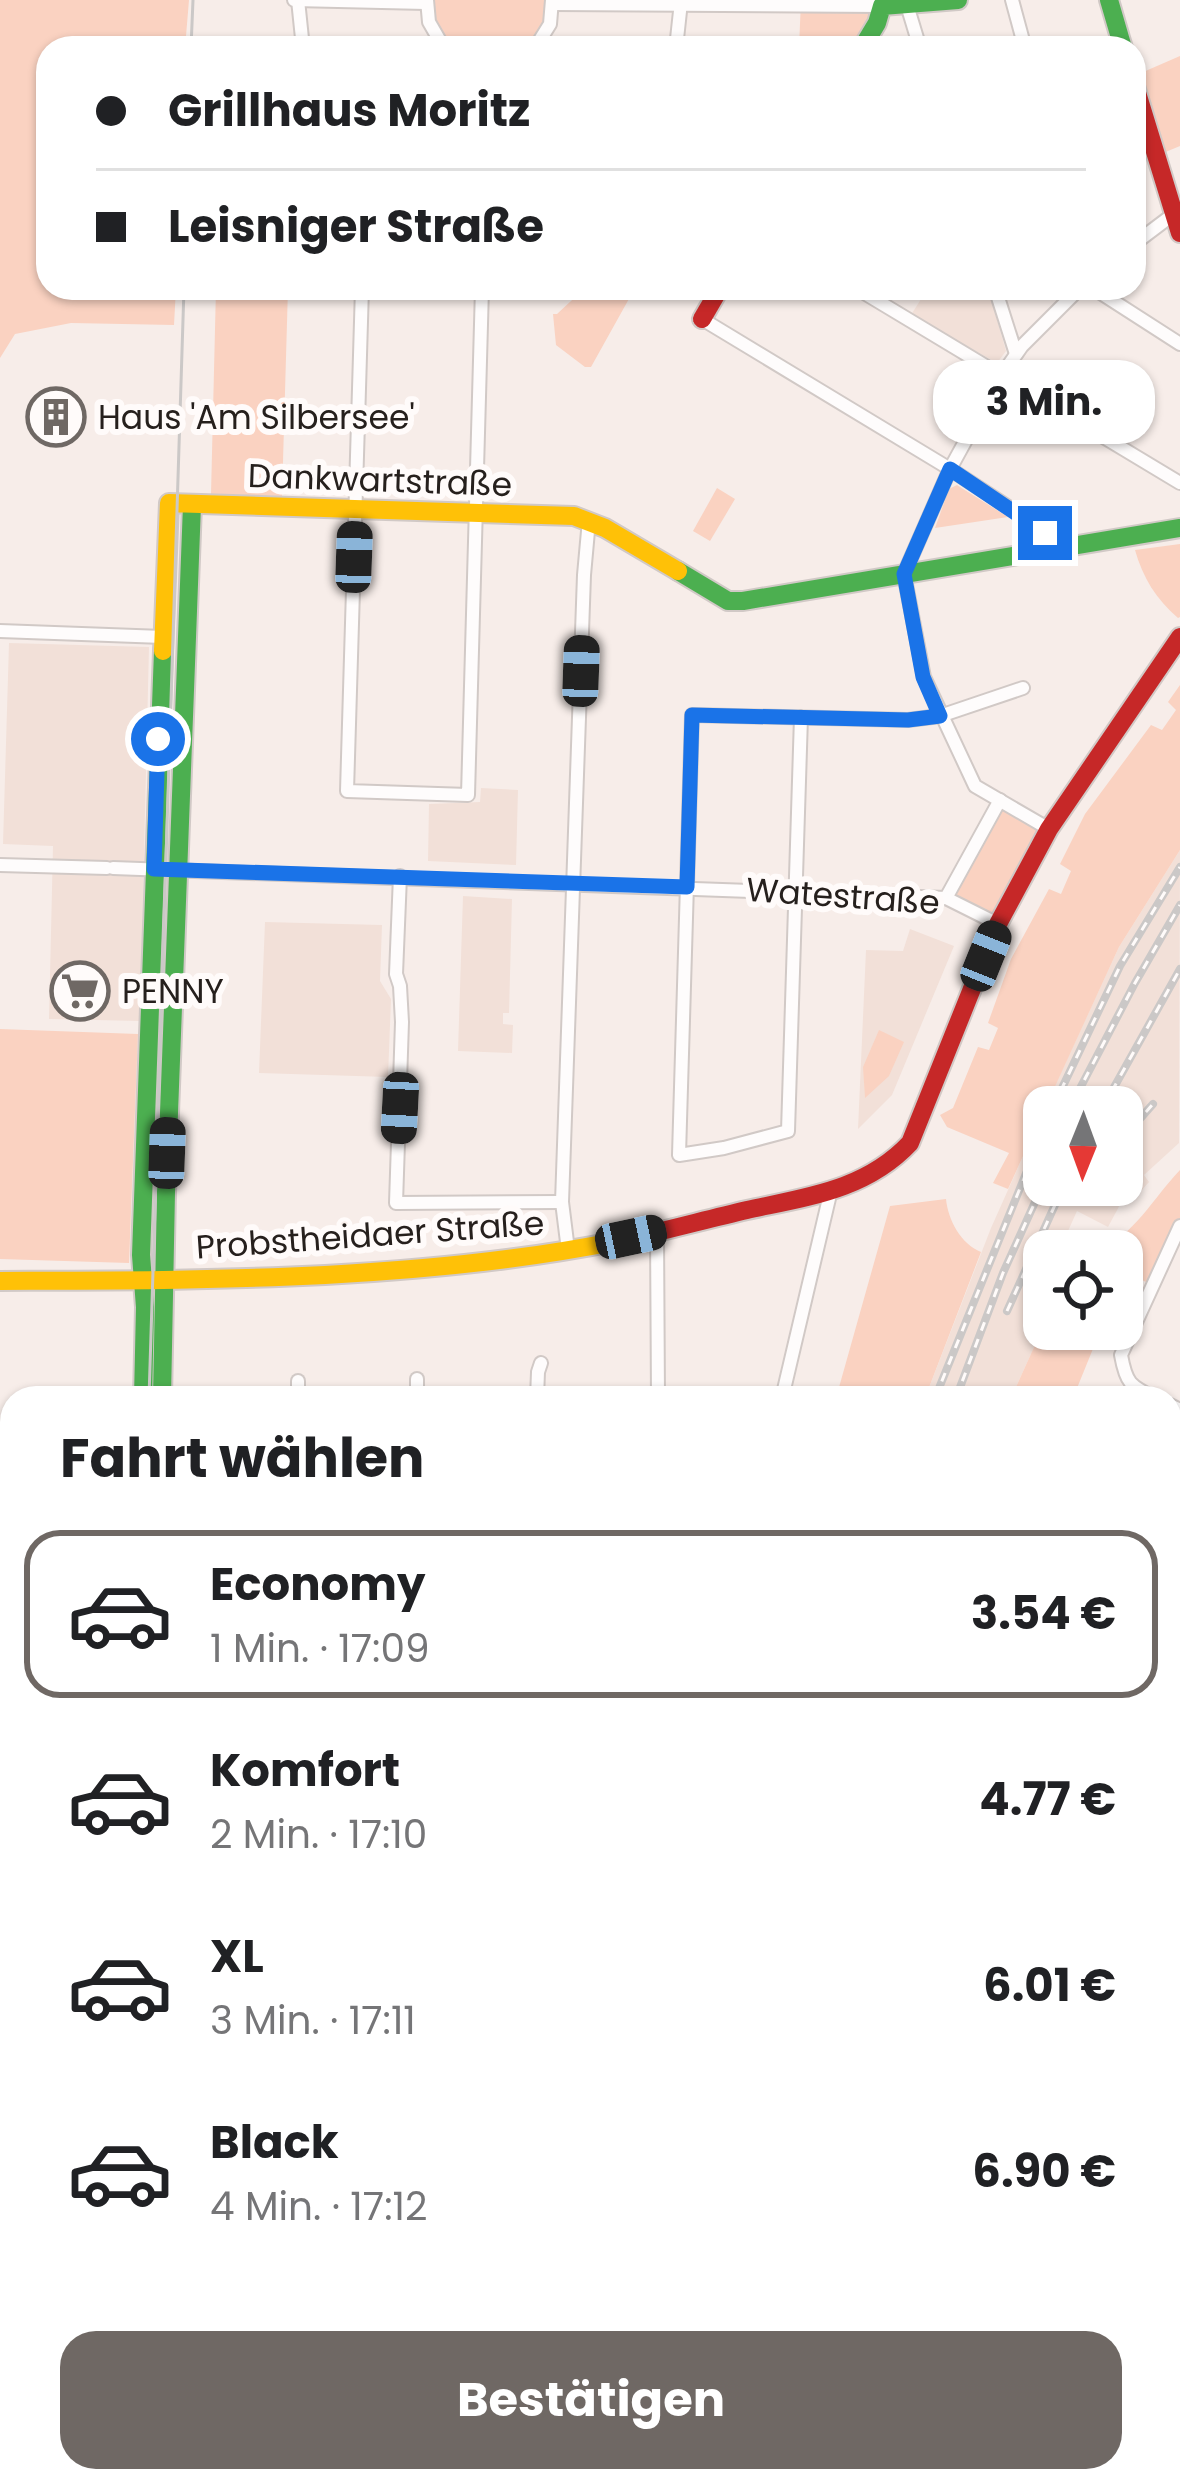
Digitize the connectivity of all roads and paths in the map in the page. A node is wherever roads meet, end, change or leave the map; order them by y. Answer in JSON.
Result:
{"nodes":[{"id":1,"x":297,"y":0,"type":"edge"},
{"id":2,"x":958,"y":0,"type":"edge"},
{"id":3,"x":1012,"y":0,"type":"edge"},
{"id":4,"x":1109,"y":0,"type":"edge"},
{"id":5,"x":426,"y":2,"type":"edge"},
{"id":6,"x":553,"y":2,"type":"edge"},
{"id":7,"x":681,"y":3,"type":"edge"},
{"id":8,"x":880,"y":3,"type":"edge"},
{"id":9,"x":907,"y":5,"type":"junction"},
{"id":10,"x":302,"y":36,"type":"edge"},
{"id":11,"x":435,"y":36,"type":"edge"},
{"id":12,"x":543,"y":36,"type":"edge"},
{"id":13,"x":677,"y":36,"type":"edge"},
{"id":14,"x":869,"y":36,"type":"edge"},
{"id":15,"x":916,"y":36,"type":"edge"},
{"id":16,"x":1022,"y":36,"type":"edge"},
{"id":17,"x":1120,"y":36,"type":"edge"},
{"id":18,"x":1146,"y":119,"type":"edge"},
{"id":19,"x":1177,"y":211,"type":"edge"},
{"id":20,"x":1180,"y":233,"type":"edge"},
{"id":21,"x":1146,"y":235,"type":"edge"},
{"id":22,"x":362,"y":300,"type":"edge"},
{"id":23,"x":482,"y":300,"type":"edge"},
{"id":24,"x":713,"y":300,"type":"edge"},
{"id":25,"x":876,"y":300,"type":"edge"},
{"id":26,"x":999,"y":300,"type":"edge"},
{"id":27,"x":1068,"y":300,"type":"edge"},
{"id":28,"x":1112,"y":300,"type":"edge"},
{"id":29,"x":702,"y":319,"type":"joint"},
{"id":30,"x":1180,"y":344,"type":"edge"},
{"id":31,"x":1016,"y":354,"type":"junction"},
{"id":32,"x":1000,"y":376,"type":"junction"},
{"id":33,"x":950,"y":469,"type":"junction"},
{"id":34,"x":1180,"y":483,"type":"edge"},
{"id":35,"x":192,"y":505,"type":"junction"},
{"id":36,"x":356,"y":510,"type":"junction"},
{"id":37,"x":475,"y":513,"type":"junction"},
{"id":38,"x":589,"y":520,"type":"junction"},
{"id":39,"x":1180,"y":528,"type":"edge"},
{"id":40,"x":1049,"y":550,"type":"junction"},
{"id":41,"x":904,"y":574,"type":"junction"},
{"id":42,"x":0,"y":631,"type":"edge"},
{"id":43,"x":163,"y":637,"type":"junction"},
{"id":44,"x":1180,"y":638,"type":"edge"},
{"id":45,"x":1023,"y":688,"type":"dead end"},
{"id":46,"x":940,"y":716,"type":"junction"},
{"id":47,"x":801,"y":717,"type":"junction"},
{"id":48,"x":1000,"y":800,"type":"junction"},
{"id":49,"x":1048,"y":829,"type":"junction"},
{"id":50,"x":0,"y":865,"type":"edge"},
{"id":51,"x":154,"y":869,"type":"junction"},
{"id":52,"x":180,"y":869,"type":"junction"},
{"id":53,"x":400,"y":876,"type":"junction"},
{"id":54,"x":575,"y":884,"type":"junction"},
{"id":55,"x":687,"y":887,"type":"junction"},
{"id":56,"x":797,"y":891,"type":"junction"},
{"id":57,"x":946,"y":898,"type":"junction"},
{"id":58,"x":998,"y":924,"type":"junction"},
{"id":59,"x":831,"y":1190,"type":"junction"},
{"id":60,"x":562,"y":1202,"type":"junction"},
{"id":61,"x":1180,"y":1226,"type":"edge"},
{"id":62,"x":657,"y":1231,"type":"junction"},
{"id":63,"x":568,"y":1250,"type":"junction"},
{"id":64,"x":142,"y":1280,"type":"junction"},
{"id":65,"x":164,"y":1280,"type":"junction"},
{"id":66,"x":0,"y":1281,"type":"edge"},
{"id":67,"x":541,"y":1363,"type":"dead end"},
{"id":68,"x":417,"y":1378,"type":"dead end"},
{"id":69,"x":298,"y":1381,"type":"dead end"},
{"id":70,"x":143,"y":1386,"type":"edge"},
{"id":71,"x":162,"y":1386,"type":"edge"},
{"id":72,"x":298,"y":1386,"type":"edge"},
{"id":73,"x":417,"y":1386,"type":"edge"},
{"id":74,"x":537,"y":1386,"type":"edge"},
{"id":75,"x":658,"y":1386,"type":"edge"},
{"id":76,"x":785,"y":1386,"type":"edge"},
{"id":77,"x":1132,"y":1386,"type":"edge"}],
"edges":[{"from":1,"to":5,"type":"street"},
{"from":1,"to":10,"type":"street"},
{"from":2,"to":9,"type":"main road"},
{"from":3,"to":16,"type":"street"},
{"from":4,"to":17,"type":"main road"},
{"from":5,"to":11,"type":"street"},
{"from":6,"to":7,"type":"street"},
{"from":6,"to":12,"type":"street"},
{"from":7,"to":8,"type":"street"},
{"from":7,"to":13,"type":"street"},
{"from":8,"to":9,"type":"main road"},
{"from":8,"to":14,"type":"main road"},
{"from":9,"to":15,"type":"street"},
{"from":18,"to":19,"type":"main road"},
{"from":19,"to":20,"type":"main road"},
{"from":19,"to":21,"type":"street"},
{"from":22,"to":36,"type":"street"},
{"from":23,"to":37,"type":"street"},
{"from":24,"to":29,"type":"main road"},
{"from":25,"to":32,"type":"street"},
{"from":26,"to":31,"type":"street"},
{"from":27,"to":31,"type":"street"},
{"from":28,"to":30,"type":"street"},
{"from":29,"to":33,"type":"street"},
{"from":31,"to":32,"type":"street"},
{"from":32,"to":33,"type":"street"},
{"from":32,"to":34,"type":"street"},
{"from":33,"to":40,"type":"street"},
{"from":33,"to":41,"type":"street"},
{"from":35,"to":36,"type":"main road","name":"Dankwartstraße"},
{"from":35,"to":43,"type":"main road","name":"Dankwartstraße"},
{"from":35,"to":52,"type":"main road"},
{"from":36,"to":37,"type":"main road","name":"Dankwartstraße"},
{"from":36,"to":37,"type":"street"},
{"from":37,"to":38,"type":"main road","name":"Dankwartstraße"},
{"from":38,"to":41,"type":"main road"},
{"from":38,"to":54,"type":"street"},
{"from":39,"to":40,"type":"main road"},
{"from":40,"to":41,"type":"main road"},
{"from":41,"to":46,"type":"street"},
{"from":42,"to":43,"type":"street"},
{"from":43,"to":51,"type":"main road"},
{"from":44,"to":49,"type":"main road"},
{"from":45,"to":46,"type":"street"},
{"from":46,"to":47,"type":"street"},
{"from":46,"to":48,"type":"street"},
{"from":47,"to":55,"type":"street"},
{"from":47,"to":56,"type":"street"},
{"from":48,"to":49,"type":"street"},
{"from":48,"to":57,"type":"street"},
{"from":49,"to":58,"type":"main road"},
{"from":50,"to":51,"type":"street","name":"Watestraße"},
{"from":51,"to":52,"type":"street","name":"Watestraße"},
{"from":51,"to":64,"type":"main road"},
{"from":52,"to":53,"type":"street","name":"Watestraße"},
{"from":52,"to":65,"type":"main road"},
{"from":53,"to":54,"type":"street","name":"Watestraße"},
{"from":53,"to":60,"type":"street"},
{"from":54,"to":55,"type":"street","name":"Watestraße"},
{"from":54,"to":60,"type":"street"},
{"from":55,"to":56,"type":"street","name":"Watestraße"},
{"from":55,"to":56,"type":"street"},
{"from":56,"to":57,"type":"street","name":"Watestraße"},
{"from":57,"to":58,"type":"street","name":"Watestraße"},
{"from":58,"to":59,"type":"main road","name":"Probstheidaer Straße"},
{"from":59,"to":62,"type":"main road","name":"Probstheidaer Straße"},
{"from":59,"to":76,"type":"street"},
{"from":60,"to":63,"type":"street"},
{"from":61,"to":77,"type":"street"},
{"from":62,"to":63,"type":"main road","name":"Probstheidaer Straße"},
{"from":62,"to":75,"type":"street"},
{"from":63,"to":65,"type":"main road","name":"Probstheidaer Straße"},
{"from":64,"to":65,"type":"main road","name":"Probstheidaer Straße"},
{"from":64,"to":66,"type":"main road","name":"Probstheidaer Straße"},
{"from":64,"to":70,"type":"main road"},
{"from":65,"to":71,"type":"main road"},
{"from":67,"to":74,"type":"street"},
{"from":68,"to":73,"type":"street"},
{"from":69,"to":72,"type":"street"}]}
